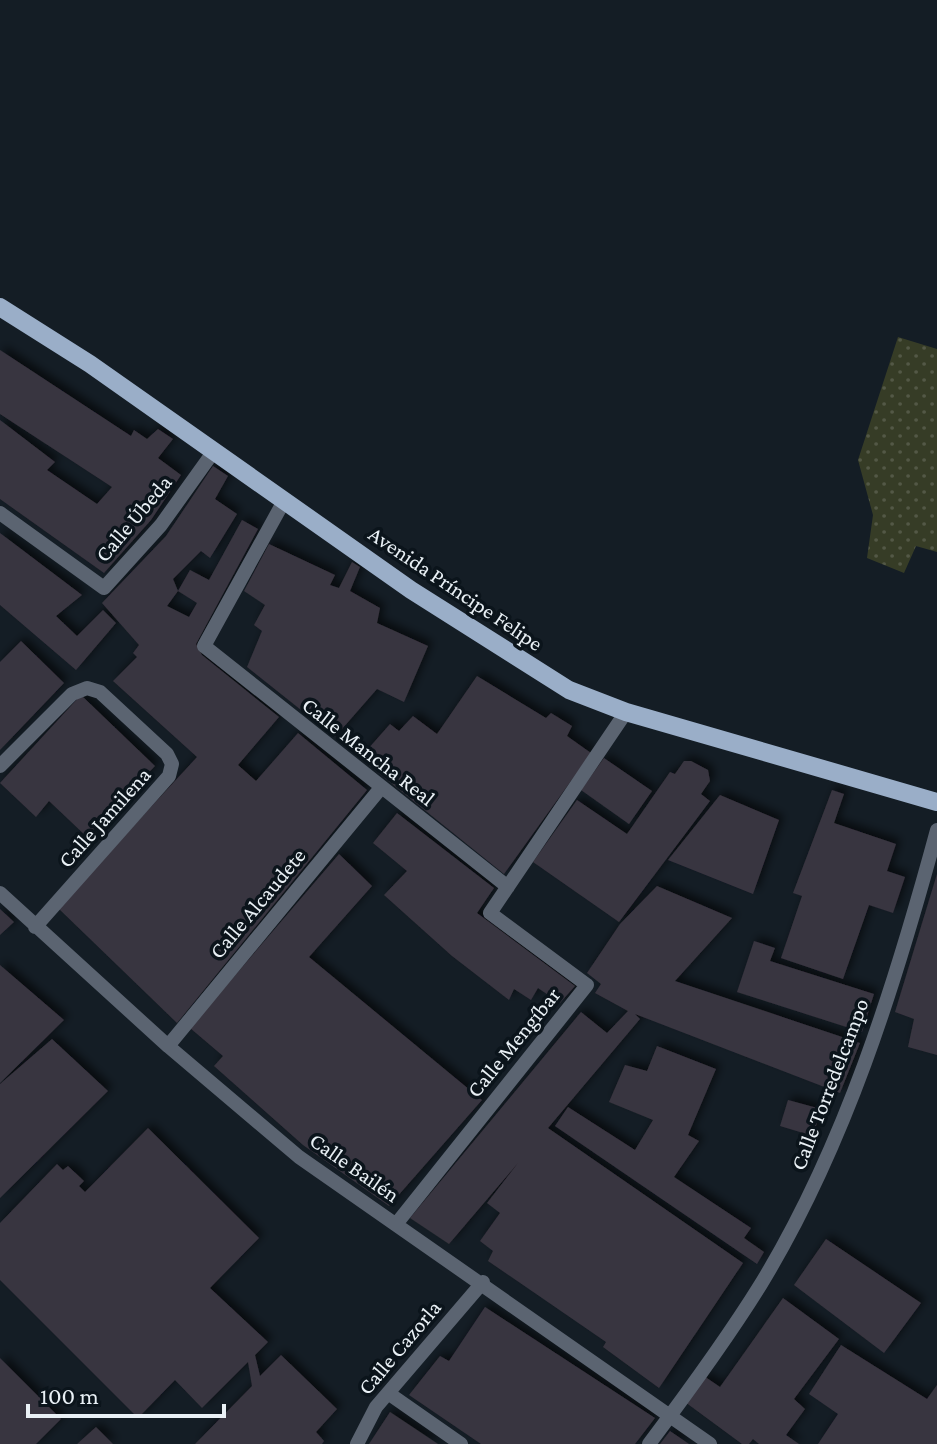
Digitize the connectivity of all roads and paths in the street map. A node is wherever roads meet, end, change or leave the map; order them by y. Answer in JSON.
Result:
{"nodes":[{"id":1,"x":0,"y":307,"type":"edge"},
{"id":2,"x":214,"y":451,"type":"junction"},
{"id":3,"x":284,"y":501,"type":"junction"},
{"id":4,"x":0,"y":513,"type":"edge"},
{"id":5,"x":626,"y":712,"type":"junction"},
{"id":6,"x":0,"y":766,"type":"edge"},
{"id":7,"x":380,"y":789,"type":"junction"},
{"id":8,"x":937,"y":802,"type":"edge"},
{"id":9,"x":937,"y":830,"type":"edge"},
{"id":10,"x":508,"y":887,"type":"junction"},
{"id":11,"x":0,"y":893,"type":"edge"},
{"id":12,"x":35,"y":927,"type":"junction"},
{"id":13,"x":168,"y":1046,"type":"junction"},
{"id":14,"x":397,"y":1223,"type":"junction"},
{"id":15,"x":483,"y":1282,"type":"junction"},
{"id":16,"x":388,"y":1393,"type":"junction"},
{"id":17,"x":670,"y":1416,"type":"junction"},
{"id":18,"x":357,"y":1444,"type":"edge"},
{"id":19,"x":461,"y":1444,"type":"edge"},
{"id":20,"x":649,"y":1444,"type":"edge"},
{"id":21,"x":710,"y":1444,"type":"edge"}],
"edges":[{"from":1,"to":2,"type":"main road","name":"Avenida Príncipe Felipe"},
{"from":2,"to":3,"type":"main road","name":"Avenida Príncipe Felipe"},
{"from":2,"to":4,"type":"street","name":"Calle Úbeda"},
{"from":3,"to":5,"type":"main road","name":"Avenida Príncipe Felipe"},
{"from":3,"to":7,"type":"street","name":"Calle Mancha Real"},
{"from":5,"to":8,"type":"main road","name":"Avenida Príncipe Felipe"},
{"from":5,"to":10,"type":"street","name":"Calle Mengíbar"},
{"from":6,"to":12,"type":"street","name":"Calle Jamilena"},
{"from":7,"to":10,"type":"street","name":"Calle Mancha Real"},
{"from":7,"to":13,"type":"street","name":"Calle Alcaudete"},
{"from":9,"to":17,"type":"street","name":"Calle Torredelcampo"},
{"from":10,"to":14,"type":"street","name":"Calle Mengíbar"},
{"from":11,"to":12,"type":"street","name":"Calle Bailén"},
{"from":12,"to":13,"type":"street","name":"Calle Bailén"},
{"from":13,"to":14,"type":"street","name":"Calle Bailén"},
{"from":14,"to":15,"type":"street","name":"Calle Bailén"},
{"from":15,"to":16,"type":"street","name":"Calle Cazorla"},
{"from":15,"to":17,"type":"street","name":"Calle Bailén"},
{"from":16,"to":18,"type":"street","name":"Calle Cazorla"},
{"from":16,"to":19,"type":"street"},
{"from":17,"to":20,"type":"street","name":"Calle Torredelcampo"},
{"from":17,"to":21,"type":"street","name":"Calle Bailén"}]}
